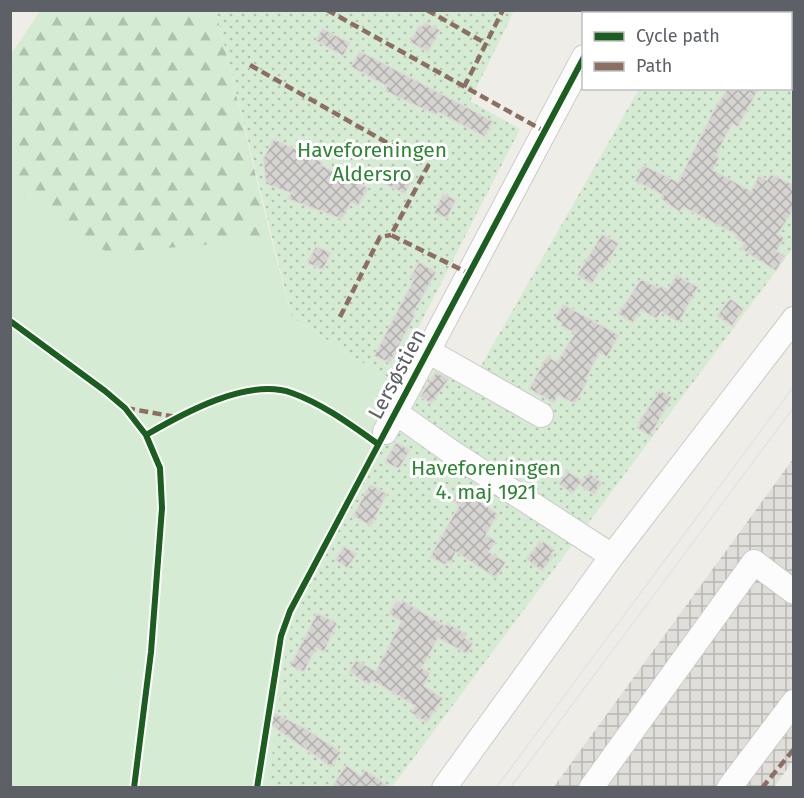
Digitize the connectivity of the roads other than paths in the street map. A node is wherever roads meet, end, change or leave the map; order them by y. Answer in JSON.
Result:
{"nodes":[{"id":1,"x":582,"y":61,"type":"edge"},
{"id":2,"x":794,"y":319,"type":"edge"},
{"id":3,"x":429,"y":351,"type":"junction"},
{"id":4,"x":541,"y":415,"type":"dead end"},
{"id":5,"x":612,"y":556,"type":"junction"},
{"id":6,"x":794,"y":592,"type":"edge"},
{"id":7,"x":794,"y":702,"type":"edge"},
{"id":8,"x":444,"y":788,"type":"edge"},
{"id":9,"x":591,"y":788,"type":"edge"},
{"id":10,"x":729,"y":788,"type":"edge"}],
"edges":[{"from":1,"to":3,"type":"lane","name":"Lersøstien"},
{"from":2,"to":5,"type":"lane"},
{"from":3,"to":4,"type":"lane"},
{"from":3,"to":5,"type":"lane","name":"Lersøstien"},
{"from":5,"to":8,"type":"lane"},
{"from":6,"to":9,"type":"lane"},
{"from":7,"to":10,"type":"lane"}]}
